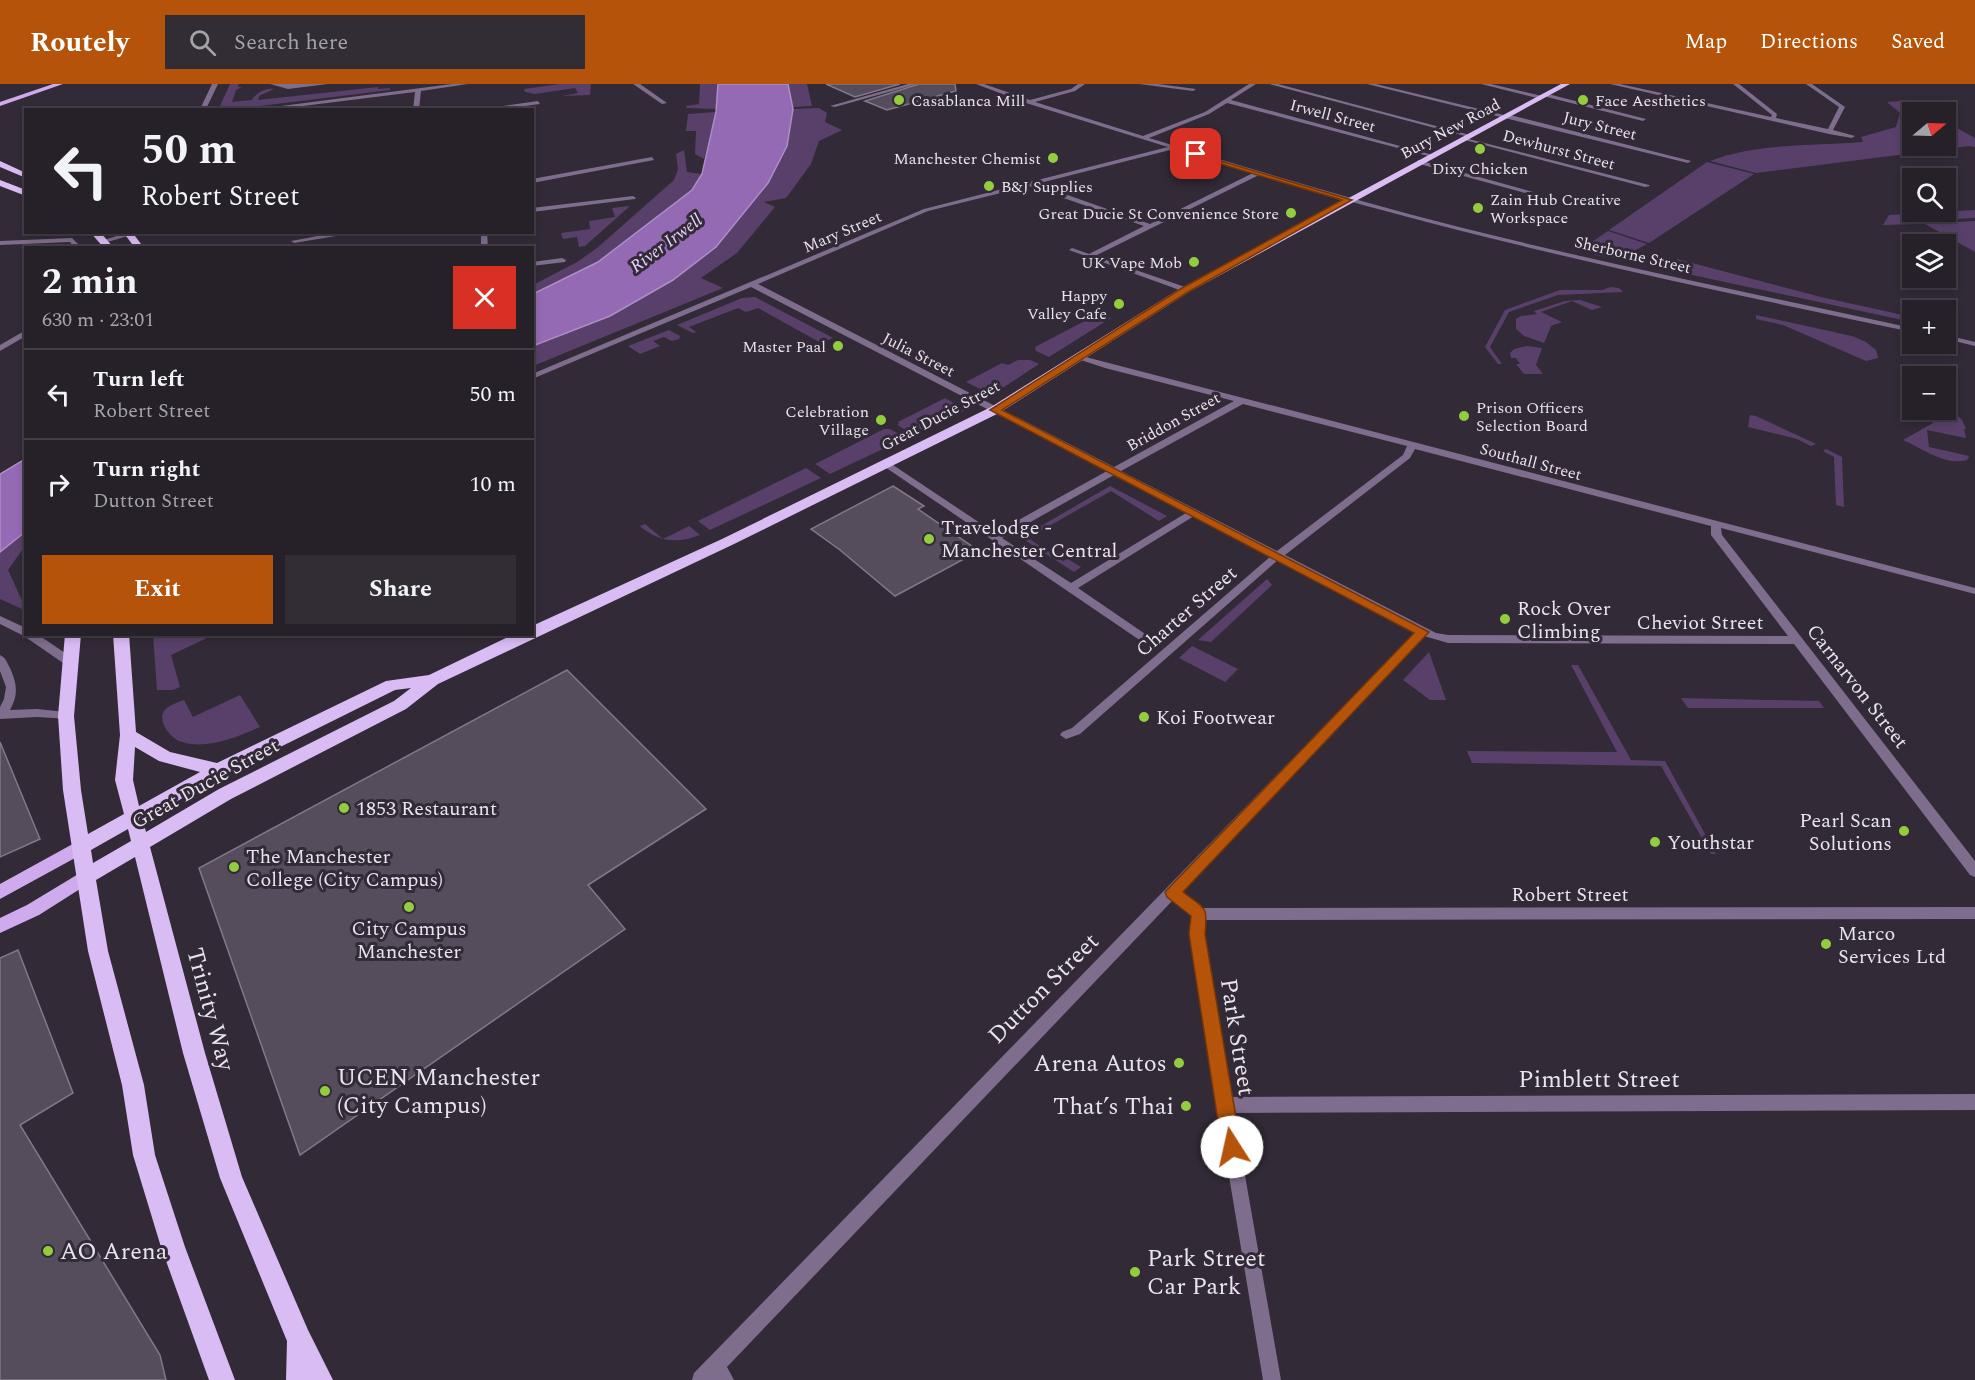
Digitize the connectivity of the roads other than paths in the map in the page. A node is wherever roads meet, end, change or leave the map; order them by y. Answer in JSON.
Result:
{"nodes":[{"id":1,"x":60,"y":84,"type":"edge"},
{"id":2,"x":215,"y":84,"type":"edge"},
{"id":3,"x":273,"y":84,"type":"edge"},
{"id":4,"x":325,"y":84,"type":"edge"},
{"id":5,"x":465,"y":84,"type":"edge"},
{"id":6,"x":636,"y":84,"type":"edge"},
{"id":7,"x":914,"y":84,"type":"edge"},
{"id":8,"x":979,"y":84,"type":"edge"},
{"id":9,"x":1082,"y":84,"type":"edge"},
{"id":10,"x":1142,"y":84,"type":"edge"},
{"id":11,"x":1253,"y":84,"type":"edge"},
{"id":12,"x":1272,"y":84,"type":"edge"},
{"id":13,"x":1370,"y":84,"type":"edge"},
{"id":14,"x":1484,"y":84,"type":"edge"},
{"id":15,"x":1566,"y":84,"type":"edge"},
{"id":16,"x":1613,"y":84,"type":"edge"},
{"id":17,"x":1736,"y":84,"type":"edge"},
{"id":18,"x":1809,"y":84,"type":"edge"},
{"id":19,"x":1193,"y":89,"type":"dead end"},
{"id":20,"x":418,"y":90,"type":"junction"},
{"id":21,"x":1542,"y":96,"type":"junction"},
{"id":22,"x":1228,"y":101,"type":"junction"},
{"id":23,"x":2,"y":102,"type":"edge"},
{"id":24,"x":1028,"y":102,"type":"junction"},
{"id":25,"x":538,"y":103,"type":"dead end"},
{"id":26,"x":664,"y":103,"type":"dead end"},
{"id":27,"x":833,"y":106,"type":"dead end"},
{"id":28,"x":204,"y":108,"type":"edge"},
{"id":29,"x":270,"y":108,"type":"edge"},
{"id":30,"x":416,"y":108,"type":"edge"},
{"id":31,"x":494,"y":108,"type":"edge"},
{"id":32,"x":1504,"y":116,"type":"junction"},
{"id":33,"x":1643,"y":118,"type":"dead end"},
{"id":34,"x":1773,"y":119,"type":"junction"},
{"id":35,"x":1829,"y":132,"type":"junction"},
{"id":36,"x":1852,"y":136,"type":"dead end"},
{"id":37,"x":1465,"y":137,"type":"junction"},
{"id":38,"x":1144,"y":138,"type":"junction"},
{"id":39,"x":1174,"y":147,"type":"junction"},
{"id":40,"x":1430,"y":155,"type":"junction"},
{"id":41,"x":652,"y":159,"type":"dead end"},
{"id":42,"x":1688,"y":161,"type":"dead end"},
{"id":43,"x":1418,"y":162,"type":"junction"},
{"id":44,"x":0,"y":164,"type":"edge"},
{"id":45,"x":1258,"y":173,"type":"junction"},
{"id":46,"x":24,"y":175,"type":"edge"},
{"id":47,"x":534,"y":181,"type":"edge"},
{"id":48,"x":0,"y":183,"type":"edge"},
{"id":49,"x":1028,"y":184,"type":"junction"},
{"id":50,"x":1647,"y":186,"type":"dead end"},
{"id":51,"x":24,"y":192,"type":"edge"},
{"id":52,"x":1531,"y":193,"type":"dead end"},
{"id":53,"x":633,"y":198,"type":"dead end"},
{"id":54,"x":1348,"y":200,"type":"junction"},
{"id":55,"x":534,"y":210,"type":"edge"},
{"id":56,"x":1150,"y":226,"type":"junction"},
{"id":57,"x":129,"y":234,"type":"edge"},
{"id":58,"x":343,"y":234,"type":"edge"},
{"id":59,"x":294,"y":241,"type":"dead end"},
{"id":60,"x":0,"y":243,"type":"edge"},
{"id":61,"x":107,"y":244,"type":"edge"},
{"id":62,"x":77,"y":246,"type":"edge"},
{"id":63,"x":1072,"y":250,"type":"dead end"},
{"id":64,"x":1089,"y":256,"type":"junction"},
{"id":65,"x":562,"y":260,"type":"dead end"},
{"id":66,"x":534,"y":264,"type":"edge"},
{"id":67,"x":752,"y":284,"type":"junction"},
{"id":68,"x":1185,"y":290,"type":"junction"},
{"id":69,"x":1902,"y":328,"type":"edge"},
{"id":70,"x":24,"y":333,"type":"edge"},
{"id":71,"x":1956,"y":339,"type":"edge"},
{"id":72,"x":1975,"y":344,"type":"edge"},
{"id":73,"x":0,"y":349,"type":"edge"},
{"id":74,"x":1081,"y":357,"type":"junction"},
{"id":75,"x":534,"y":376,"type":"edge"},
{"id":76,"x":1241,"y":401,"type":"junction"},
{"id":77,"x":995,"y":410,"type":"junction"},
{"id":78,"x":1412,"y":446,"type":"junction"},
{"id":79,"x":887,"y":465,"type":"junction"},
{"id":80,"x":1114,"y":471,"type":"junction"},
{"id":81,"x":1194,"y":512,"type":"junction"},
{"id":82,"x":1716,"y":525,"type":"junction"},
{"id":83,"x":994,"y":538,"type":"junction"},
{"id":84,"x":1277,"y":556,"type":"junction"},
{"id":85,"x":1071,"y":588,"type":"junction"},
{"id":86,"x":1975,"y":591,"type":"edge"},
{"id":87,"x":1,"y":621,"type":"edge"},
{"id":88,"x":534,"y":631,"type":"edge"},
{"id":89,"x":24,"y":632,"type":"edge"},
{"id":90,"x":1422,"y":632,"type":"junction"},
{"id":91,"x":30,"y":636,"type":"edge"},
{"id":92,"x":73,"y":636,"type":"edge"},
{"id":93,"x":121,"y":636,"type":"edge"},
{"id":94,"x":524,"y":636,"type":"edge"},
{"id":95,"x":1145,"y":638,"type":"dead end"},
{"id":96,"x":1798,"y":640,"type":"junction"},
{"id":97,"x":0,"y":659,"type":"edge"},
{"id":98,"x":70,"y":662,"type":"junction"},
{"id":99,"x":432,"y":680,"type":"junction"},
{"id":100,"x":1,"y":715,"type":"edge"},
{"id":101,"x":66,"y":716,"type":"junction"},
{"id":102,"x":128,"y":735,"type":"junction"},
{"id":103,"x":1066,"y":735,"type":"dead end"},
{"id":104,"x":218,"y":770,"type":"junction"},
{"id":105,"x":135,"y":818,"type":"junction"},
{"id":106,"x":141,"y":844,"type":"junction"},
{"id":107,"x":80,"y":847,"type":"junction"},
{"id":108,"x":1975,"y":871,"type":"edge"},
{"id":109,"x":85,"y":877,"type":"junction"},
{"id":110,"x":0,"y":891,"type":"edge"},
{"id":111,"x":1173,"y":892,"type":"junction"},
{"id":112,"x":1199,"y":914,"type":"junction"},
{"id":113,"x":1975,"y":914,"type":"edge"},
{"id":114,"x":0,"y":926,"type":"edge"},
{"id":115,"x":1975,"y":1102,"type":"edge"},
{"id":116,"x":1224,"y":1105,"type":"junction"},
{"id":117,"x":299,"y":1339,"type":"junction"},
{"id":118,"x":720,"y":1373,"type":"edge"},
{"id":119,"x":222,"y":1380,"type":"edge"},
{"id":120,"x":299,"y":1380,"type":"edge"},
{"id":121,"x":320,"y":1380,"type":"edge"},
{"id":122,"x":701,"y":1380,"type":"edge"},
{"id":123,"x":1272,"y":1380,"type":"edge"}],
"edges":[{"from":1,"to":23,"type":"main road"},
{"from":2,"to":28,"type":"street"},
{"from":3,"to":4,"type":"street"},
{"from":5,"to":20,"type":"street"},
{"from":6,"to":26,"type":"street"},
{"from":7,"to":27,"type":"street"},
{"from":8,"to":24,"type":"street","name":"Sherborne Street"},
{"from":9,"to":24,"type":"street"},
{"from":10,"to":19,"type":"street"},
{"from":11,"to":22,"type":"street"},
{"from":12,"to":37,"type":"street","name":"Dewhurst Street"},
{"from":13,"to":32,"type":"street","name":"Jury Street"},
{"from":14,"to":21,"type":"street"},
{"from":15,"to":21,"type":"highway","name":"Bury New Road"},
{"from":16,"to":34,"type":"street"},
{"from":17,"to":34,"type":"street"},
{"from":18,"to":35,"type":"street"},
{"from":20,"to":29,"type":"street"},
{"from":20,"to":30,"type":"street"},
{"from":21,"to":32,"type":"highway","name":"Bury New Road"},
{"from":21,"to":33,"type":"street"},
{"from":22,"to":38,"type":"street"},
{"from":22,"to":40,"type":"street","name":"Irwell Street"},
{"from":24,"to":38,"type":"street","name":"Sherborne Street"},
{"from":25,"to":31,"type":"street"},
{"from":32,"to":37,"type":"highway","name":"Bury New Road"},
{"from":32,"to":42,"type":"street","name":"Jury Street"},
{"from":34,"to":35,"type":"street"},
{"from":35,"to":36,"type":"street"},
{"from":37,"to":40,"type":"highway","name":"Bury New Road"},
{"from":37,"to":50,"type":"street","name":"Dewhurst Street"},
{"from":38,"to":39,"type":"street","name":"Sherborne Street"},
{"from":39,"to":45,"type":"street","name":"Sherborne Street"},
{"from":39,"to":49,"type":"street","name":"Mary Street"},
{"from":40,"to":43,"type":"highway","name":"Bury New Road"},
{"from":41,"to":47,"type":"street"},
{"from":43,"to":52,"type":"street"},
{"from":43,"to":54,"type":"highway","name":"Bury New Road"},
{"from":44,"to":46,"type":"highway"},
{"from":45,"to":54,"type":"street","name":"Sherborne Street"},
{"from":45,"to":56,"type":"street"},
{"from":48,"to":51,"type":"highway"},
{"from":49,"to":56,"type":"street"},
{"from":49,"to":67,"type":"street","name":"Mary Street"},
{"from":53,"to":55,"type":"street"},
{"from":54,"to":68,"type":"highway","name":"Great Ducie Street"},
{"from":54,"to":69,"type":"street","name":"Sherborne Street"},
{"from":56,"to":64,"type":"street"},
{"from":57,"to":61,"type":"street"},
{"from":58,"to":59,"type":"street"},
{"from":60,"to":62,"type":"street"},
{"from":63,"to":64,"type":"street"},
{"from":64,"to":68,"type":"street"},
{"from":65,"to":66,"type":"street"},
{"from":67,"to":75,"type":"street","name":"Mary Street"},
{"from":67,"to":77,"type":"street","name":"Julia Street"},
{"from":68,"to":74,"type":"highway","name":"Great Ducie Street"},
{"from":70,"to":73,"type":"street"},
{"from":71,"to":72,"type":"street"},
{"from":74,"to":76,"type":"street","name":"Southall Street"},
{"from":74,"to":77,"type":"highway","name":"Great Ducie Street"},
{"from":76,"to":78,"type":"street","name":"Southall Street"},
{"from":76,"to":80,"type":"street","name":"Briddon Street"},
{"from":77,"to":79,"type":"highway","name":"Great Ducie Street"},
{"from":77,"to":80,"type":"street","name":"Julia Street"},
{"from":78,"to":82,"type":"street","name":"Southall Street"},
{"from":78,"to":84,"type":"street","name":"Charter Street"},
{"from":79,"to":83,"type":"street"},
{"from":79,"to":88,"type":"highway","name":"Great Ducie Street"},
{"from":80,"to":81,"type":"street","name":"Julia Street"},
{"from":80,"to":83,"type":"street","name":"Briddon Street"},
{"from":81,"to":84,"type":"street","name":"Julia Street"},
{"from":81,"to":85,"type":"street"},
{"from":82,"to":86,"type":"street","name":"Southall Street"},
{"from":82,"to":96,"type":"street","name":"Carnarvon Street"},
{"from":83,"to":85,"type":"street"},
{"from":84,"to":90,"type":"street","name":"Julia Street"},
{"from":84,"to":103,"type":"street","name":"Charter Street"},
{"from":85,"to":95,"type":"street"},
{"from":87,"to":89,"type":"street"},
{"from":90,"to":96,"type":"street","name":"Cheviot Street"},
{"from":90,"to":111,"type":"street","name":"Dutton Street"},
{"from":91,"to":98,"type":"street"},
{"from":92,"to":98,"type":"highway"},
{"from":93,"to":102,"type":"highway","name":"Trinity Way"},
{"from":94,"to":99,"type":"highway","name":"Great Ducie Street"},
{"from":96,"to":108,"type":"street","name":"Carnarvon Street"},
{"from":97,"to":100,"type":"street"},
{"from":98,"to":101,"type":"highway"},
{"from":99,"to":104,"type":"highway","name":"Great Ducie Street"},
{"from":99,"to":106,"type":"highway","name":"Great Ducie Street"},
{"from":100,"to":101,"type":"street"},
{"from":101,"to":107,"type":"highway"},
{"from":102,"to":104,"type":"highway"},
{"from":102,"to":105,"type":"highway","name":"Trinity Way"},
{"from":104,"to":105,"type":"highway","name":"Great Ducie Street"},
{"from":105,"to":106,"type":"highway","name":"Trinity Way"},
{"from":105,"to":107,"type":"highway","name":"Great Ducie Street"},
{"from":106,"to":109,"type":"highway","name":"Great Ducie Street"},
{"from":106,"to":117,"type":"highway","name":"Trinity Way"},
{"from":107,"to":109,"type":"highway"},
{"from":107,"to":110,"type":"main road","name":"Great Ducie Street"},
{"from":109,"to":114,"type":"main road","name":"Great Ducie Street"},
{"from":109,"to":119,"type":"highway"},
{"from":111,"to":112,"type":"street"},
{"from":111,"to":118,"type":"street","name":"Dutton Street"},
{"from":112,"to":113,"type":"street","name":"Robert Street"},
{"from":112,"to":116,"type":"street","name":"Park Street"},
{"from":115,"to":116,"type":"street","name":"Pimblett Street"},
{"from":116,"to":123,"type":"street","name":"Park Street"},
{"from":117,"to":120,"type":"highway"},
{"from":117,"to":121,"type":"highway","name":"Trinity Way"},
{"from":118,"to":122,"type":"street","name":"Dutton Street"}]}
